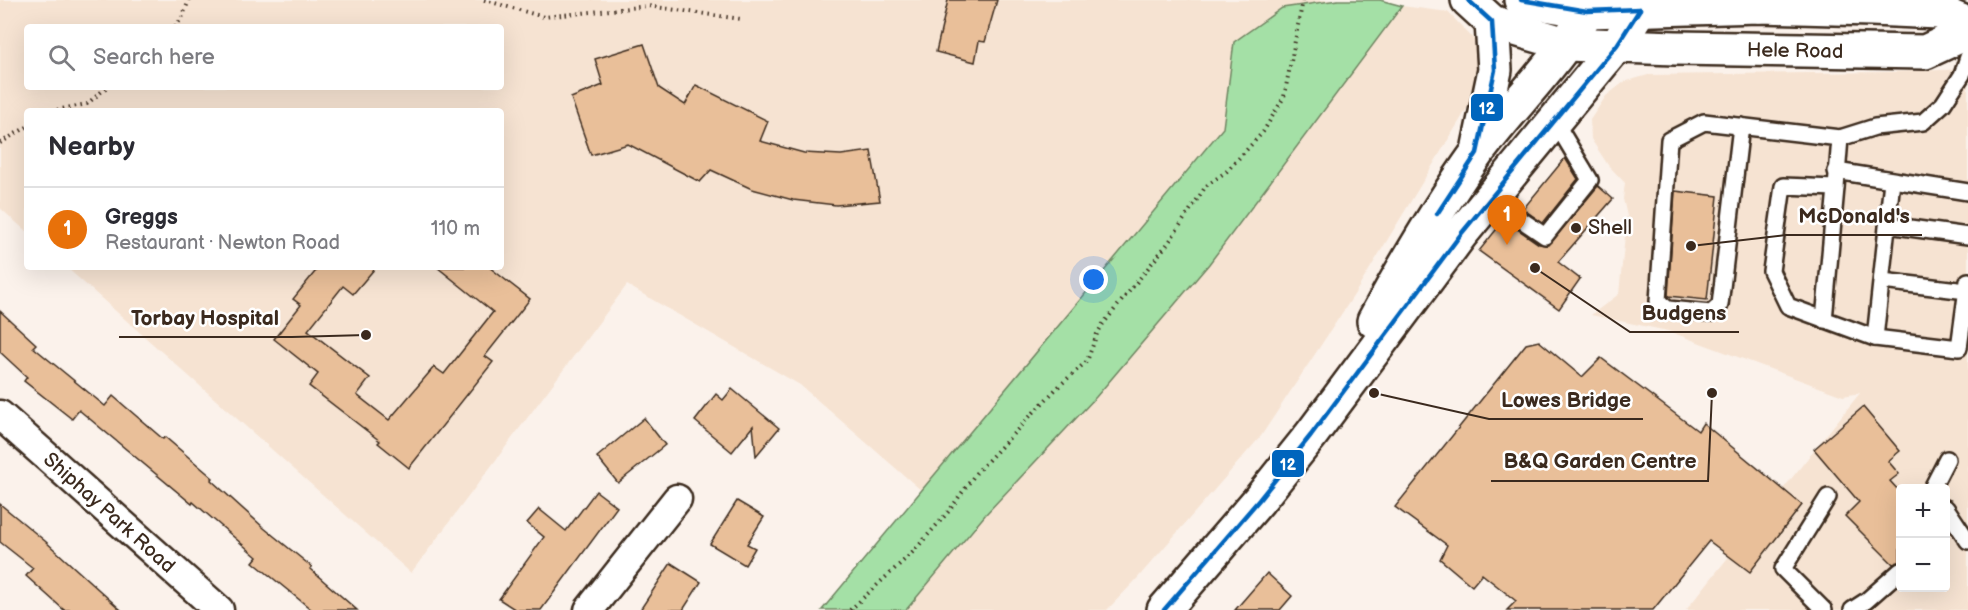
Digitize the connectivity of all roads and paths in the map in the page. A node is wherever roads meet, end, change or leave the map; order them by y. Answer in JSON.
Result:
{"nodes":[{"id":1,"x":189,"y":0,"type":"edge"},
{"id":2,"x":484,"y":0,"type":"edge"},
{"id":3,"x":1303,"y":0,"type":"edge"},
{"id":4,"x":1468,"y":0,"type":"edge"},
{"id":5,"x":1521,"y":0,"type":"edge"},
{"id":6,"x":1756,"y":3,"type":"edge"},
{"id":7,"x":1642,"y":4,"type":"edge"},
{"id":8,"x":1590,"y":5,"type":"edge"},
{"id":9,"x":741,"y":19,"type":"dead end"},
{"id":10,"x":1492,"y":22,"type":"junction"},
{"id":11,"x":177,"y":24,"type":"edge"},
{"id":12,"x":1968,"y":24,"type":"edge"},
{"id":13,"x":1968,"y":32,"type":"edge"},
{"id":14,"x":1566,"y":44,"type":"junction"},
{"id":15,"x":1617,"y":45,"type":"junction"},
{"id":16,"x":1968,"y":57,"type":"edge"},
{"id":17,"x":103,"y":90,"type":"edge"},
{"id":18,"x":66,"y":108,"type":"edge"},
{"id":19,"x":1554,"y":120,"type":"junction"},
{"id":20,"x":1741,"y":126,"type":"junction"},
{"id":21,"x":24,"y":129,"type":"edge"},
{"id":22,"x":1840,"y":138,"type":"junction"},
{"id":23,"x":0,"y":143,"type":"edge"},
{"id":24,"x":1477,"y":153,"type":"junction"},
{"id":25,"x":1836,"y":171,"type":"junction"},
{"id":26,"x":1892,"y":181,"type":"junction"},
{"id":27,"x":1836,"y":188,"type":"junction"},
{"id":28,"x":1968,"y":192,"type":"edge"},
{"id":29,"x":1475,"y":217,"type":"junction"},
{"id":30,"x":1888,"y":225,"type":"junction"},
{"id":31,"x":1968,"y":236,"type":"edge"},
{"id":32,"x":1882,"y":281,"type":"junction"},
{"id":33,"x":1967,"y":286,"type":"edge"},
{"id":34,"x":1824,"y":320,"type":"junction"},
{"id":35,"x":1875,"y":338,"type":"junction"},
{"id":36,"x":0,"y":415,"type":"edge"},
{"id":37,"x":1311,"y":435,"type":"junction"},
{"id":38,"x":1947,"y":459,"type":"dead end"},
{"id":39,"x":1934,"y":484,"type":"edge"},
{"id":40,"x":1828,"y":497,"type":"dead end"},
{"id":41,"x":677,"y":499,"type":"dead end"},
{"id":42,"x":1950,"y":527,"type":"edge"},
{"id":43,"x":1968,"y":541,"type":"edge"},
{"id":44,"x":1896,"y":575,"type":"edge"},
{"id":45,"x":219,"y":610,"type":"edge"},
{"id":46,"x":589,"y":610,"type":"edge"},
{"id":47,"x":850,"y":610,"type":"edge"},
{"id":48,"x":1164,"y":610,"type":"edge"},
{"id":49,"x":1824,"y":610,"type":"edge"},
{"id":50,"x":1852,"y":610,"type":"edge"}],
"edges":[{"from":1,"to":11,"type":"path"},
{"from":2,"to":9,"type":"path"},
{"from":3,"to":47,"type":"path"},
{"from":4,"to":10,"type":"main road"},
{"from":5,"to":8,"type":"main road"},
{"from":6,"to":7,"type":"main road"},
{"from":6,"to":12,"type":"main road"},
{"from":7,"to":8,"type":"main road"},
{"from":7,"to":15,"type":"main road"},
{"from":8,"to":14,"type":"main road"},
{"from":10,"to":14,"type":"main road","name":"Hele Road"},
{"from":10,"to":24,"type":"main road"},
{"from":13,"to":15,"type":"main road","name":"Hele Road"},
{"from":14,"to":15,"type":"main road","name":"Hele Road"},
{"from":14,"to":24,"type":"main road"},
{"from":15,"to":19,"type":"main road"},
{"from":16,"to":22,"type":"lane"},
{"from":17,"to":18,"type":"path"},
{"from":19,"to":29,"type":"main road"},
{"from":19,"to":29,"type":"lane"},
{"from":20,"to":20,"type":"lane"},
{"from":20,"to":22,"type":"lane"},
{"from":21,"to":23,"type":"path"},
{"from":22,"to":25,"type":"lane"},
{"from":24,"to":37,"type":"main road"},
{"from":25,"to":26,"type":"lane"},
{"from":25,"to":27,"type":"lane"},
{"from":26,"to":28,"type":"lane"},
{"from":26,"to":30,"type":"lane"},
{"from":27,"to":34,"type":"lane"},
{"from":27,"to":34,"type":"lane"},
{"from":29,"to":37,"type":"main road"},
{"from":30,"to":31,"type":"lane"},
{"from":30,"to":32,"type":"lane"},
{"from":32,"to":33,"type":"lane"},
{"from":32,"to":35,"type":"lane"},
{"from":33,"to":35,"type":"lane"},
{"from":34,"to":35,"type":"lane"},
{"from":36,"to":45,"type":"street","name":"Shiphay Park Road"},
{"from":37,"to":48,"type":"main road"},
{"from":38,"to":39,"type":"lane"},
{"from":40,"to":49,"type":"lane"},
{"from":41,"to":46,"type":"street"},
{"from":42,"to":43,"type":"lane"},
{"from":44,"to":50,"type":"lane"}]}
